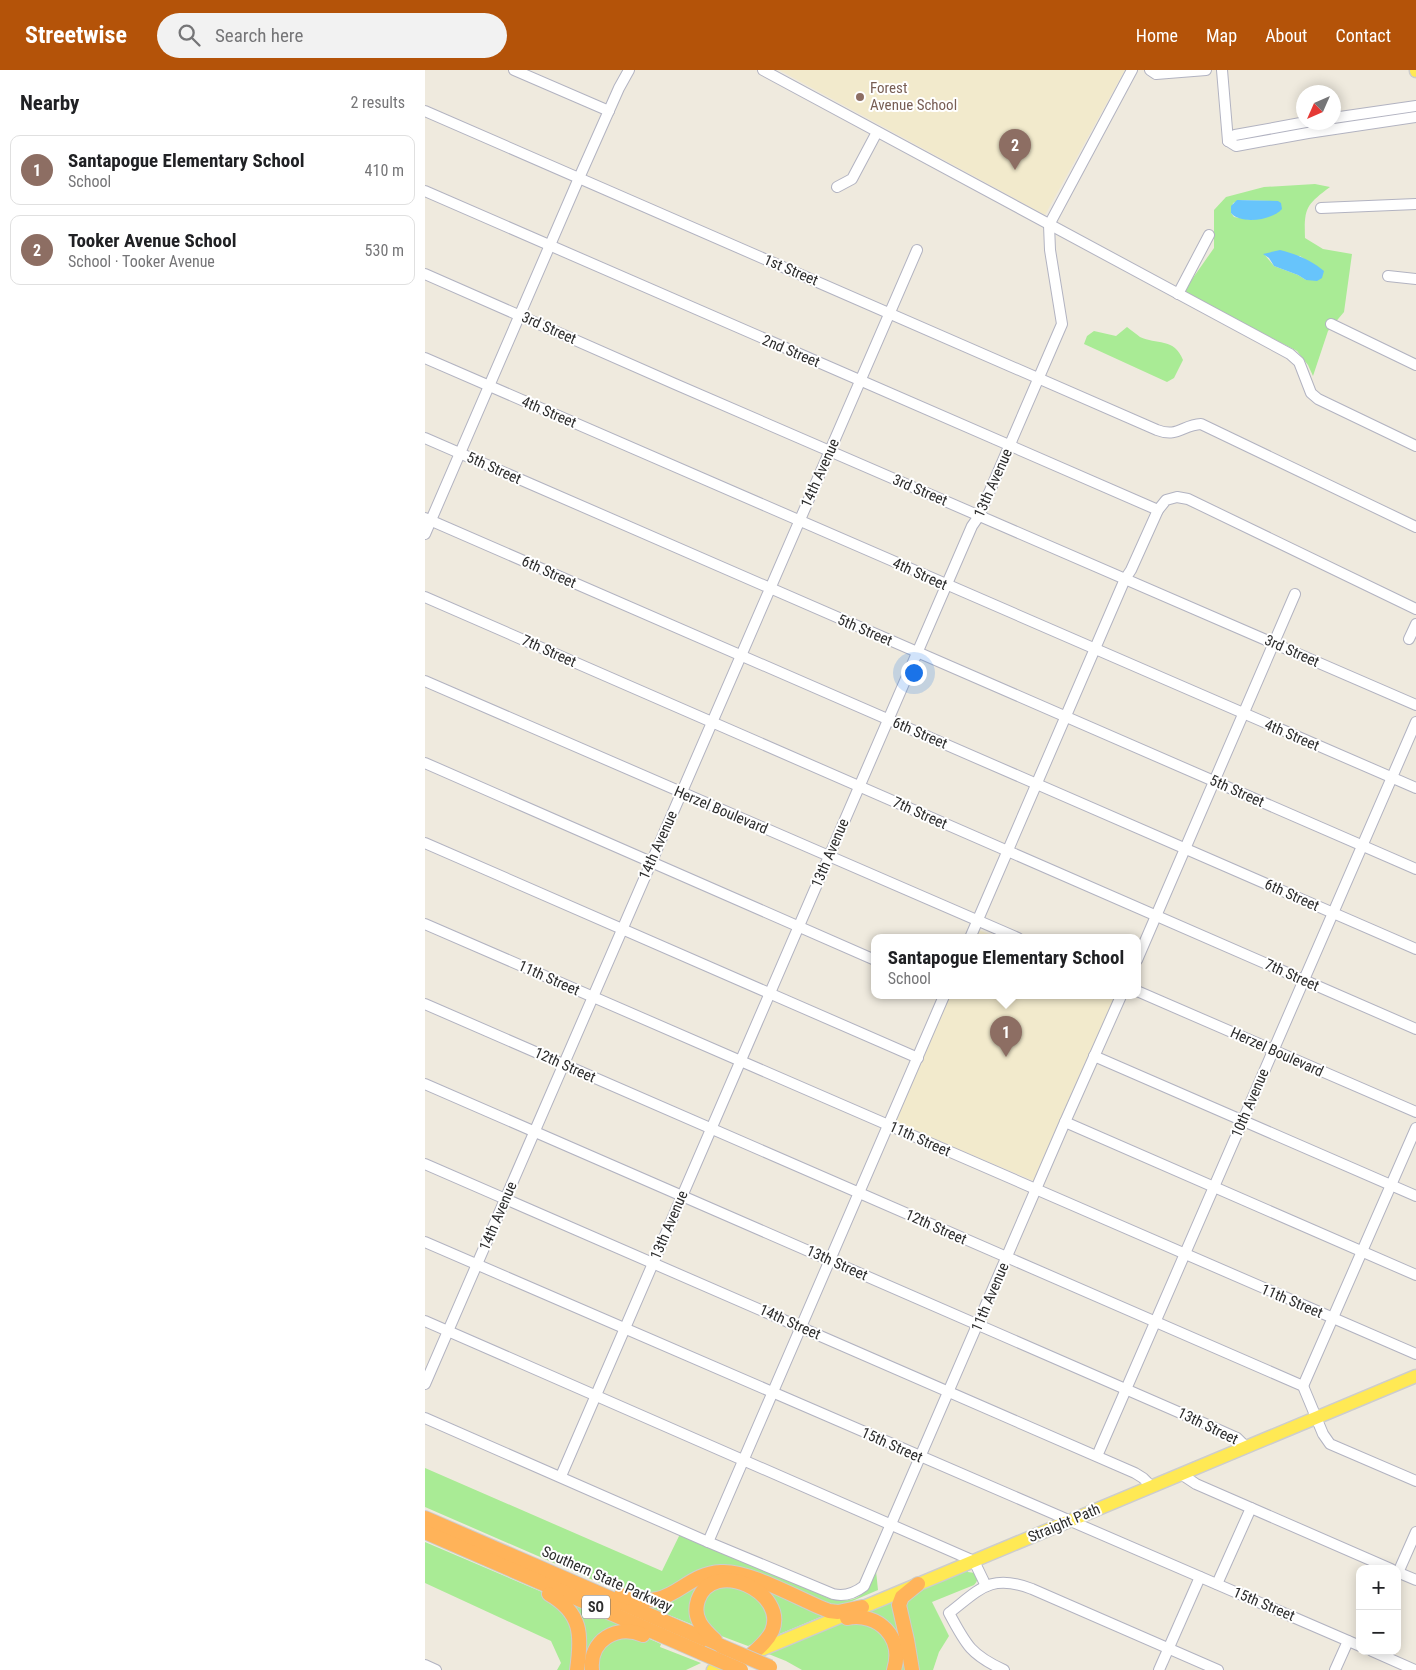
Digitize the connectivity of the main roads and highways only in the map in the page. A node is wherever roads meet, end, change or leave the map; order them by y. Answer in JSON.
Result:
{"nodes":[{"id":1,"x":1416,"y":1376,"type":"edge"},
{"id":2,"x":425,"y":1518,"type":"edge"},
{"id":3,"x":425,"y":1532,"type":"edge"},
{"id":4,"x":512,"y":1572,"type":"junction"},
{"id":5,"x":577,"y":1584,"type":"junction"},
{"id":6,"x":918,"y":1584,"type":"junction"},
{"id":7,"x":861,"y":1608,"type":"junction"},
{"id":8,"x":830,"y":1620,"type":"junction"},
{"id":9,"x":679,"y":1643,"type":"junction"},
{"id":10,"x":721,"y":1646,"type":"junction"},
{"id":11,"x":752,"y":1654,"type":"junction"},
{"id":12,"x":773,"y":1669,"type":"edge"},
{"id":13,"x":577,"y":1670,"type":"edge"},
{"id":14,"x":592,"y":1670,"type":"edge"},
{"id":15,"x":713,"y":1670,"type":"edge"},
{"id":16,"x":741,"y":1670,"type":"edge"},
{"id":17,"x":894,"y":1670,"type":"edge"},
{"id":18,"x":913,"y":1670,"type":"edge"}],
"edges":[{"from":1,"to":6,"type":"main road","name":"Straight Path"},
{"from":2,"to":5,"type":"highway","name":"Southern State Parkway","number":"SO"},
{"from":3,"to":4,"type":"highway","name":"Southern State Parkway","number":"SO"},
{"from":4,"to":9,"type":"highway","name":"Southern State Parkway","number":"SO"},
{"from":4,"to":13,"type":"highway"},
{"from":5,"to":7,"type":"highway"},
{"from":5,"to":10,"type":"highway","name":"Southern State Parkway","number":"SO"},
{"from":6,"to":7,"type":"main road","name":"Straight Path"},
{"from":6,"to":18,"type":"highway"},
{"from":7,"to":8,"type":"main road","name":"Straight Path"},
{"from":8,"to":11,"type":"main road","name":"Straight Path"},
{"from":8,"to":17,"type":"highway"},
{"from":9,"to":14,"type":"highway"},
{"from":9,"to":16,"type":"highway","name":"Southern State Parkway","number":"SO","bridge":true},
{"from":10,"to":11,"type":"highway"},
{"from":10,"to":12,"type":"highway","name":"Southern State Parkway","number":"SO","bridge":true},
{"from":11,"to":15,"type":"main road","name":"Straight Path"}]}
